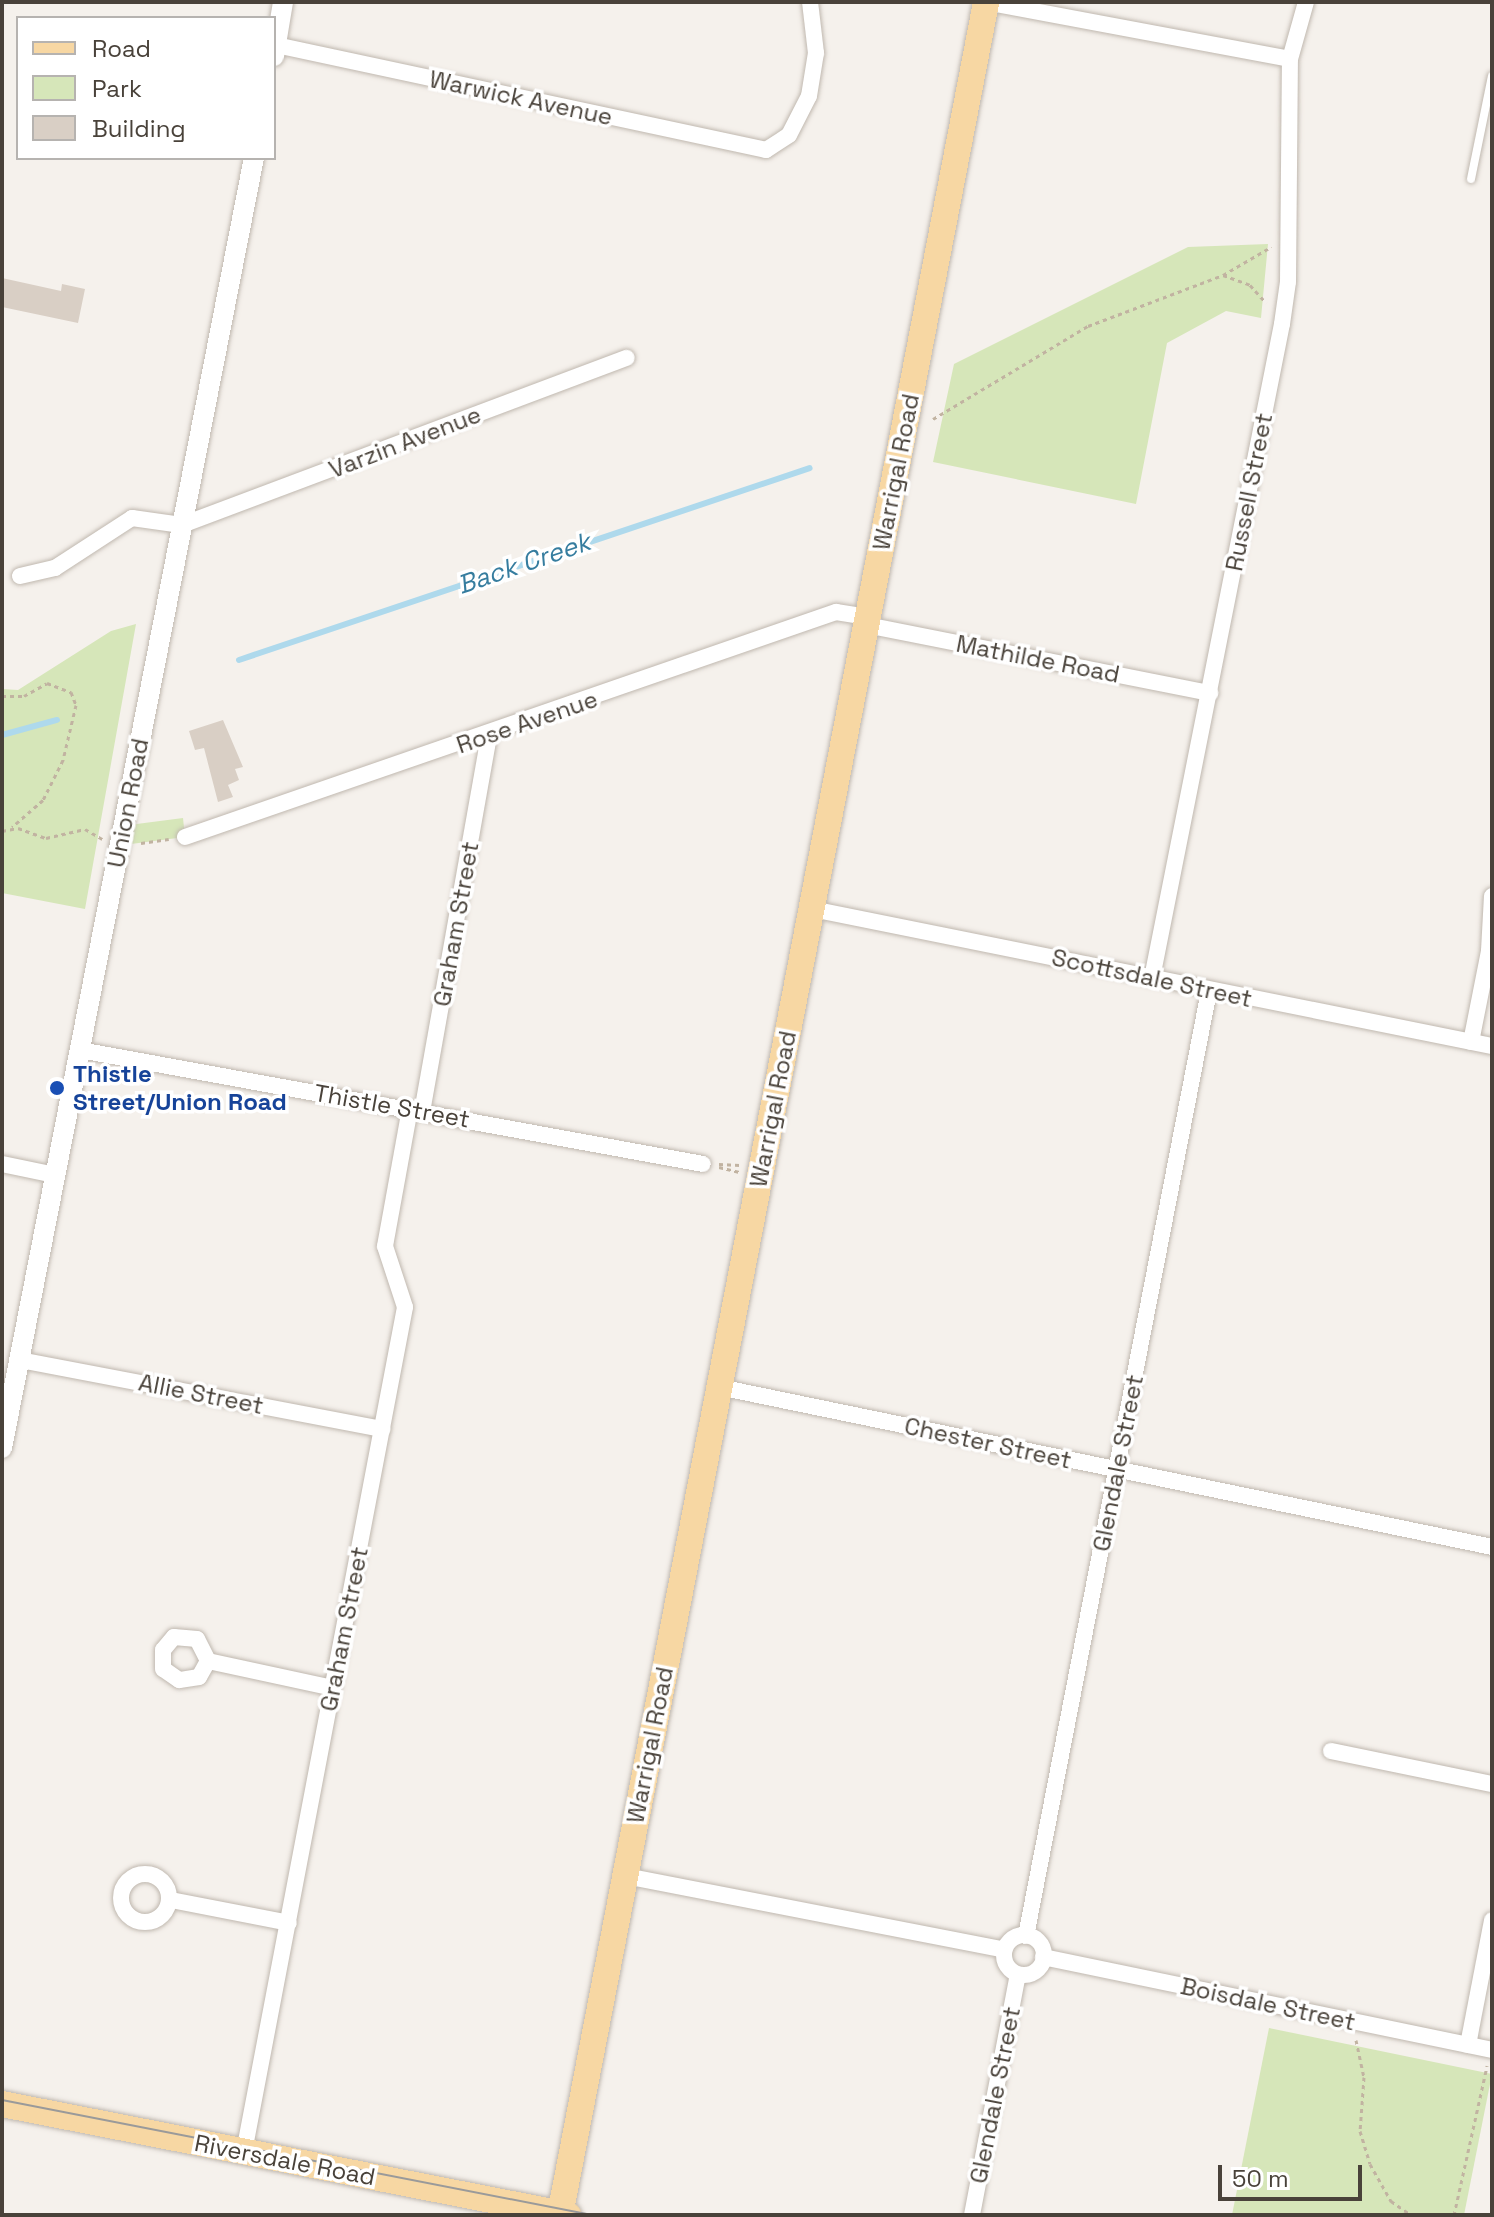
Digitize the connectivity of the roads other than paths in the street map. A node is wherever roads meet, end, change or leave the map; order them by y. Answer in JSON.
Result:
{"nodes":[{"id":1,"x":283,"y":2,"type":"edge"},
{"id":2,"x":810,"y":2,"type":"edge"},
{"id":3,"x":986,"y":2,"type":"edge"},
{"id":4,"x":1306,"y":2,"type":"edge"},
{"id":5,"x":276,"y":45,"type":"edge"},
{"id":6,"x":276,"y":51,"type":"edge"},
{"id":7,"x":1290,"y":59,"type":"junction"},
{"id":8,"x":1492,"y":76,"type":"edge"},
{"id":9,"x":254,"y":160,"type":"edge"},
{"id":10,"x":1471,"y":179,"type":"dead end"},
{"id":11,"x":627,"y":358,"type":"dead end"},
{"id":12,"x":182,"y":525,"type":"junction"},
{"id":13,"x":20,"y":576,"type":"dead end"},
{"id":14,"x":867,"y":621,"type":"junction"},
{"id":15,"x":1210,"y":693,"type":"junction"},
{"id":16,"x":489,"y":736,"type":"junction"},
{"id":17,"x":185,"y":837,"type":"road end"},
{"id":18,"x":1492,"y":896,"type":"edge"},
{"id":19,"x":812,"y":909,"type":"junction"},
{"id":20,"x":1152,"y":978,"type":"junction"},
{"id":21,"x":1209,"y":991,"type":"junction"},
{"id":22,"x":1471,"y":1042,"type":"junction"},
{"id":23,"x":1492,"y":1046,"type":"edge"},
{"id":24,"x":80,"y":1050,"type":"junction"},
{"id":25,"x":416,"y":1110,"type":"junction"},
{"id":26,"x":2,"y":1164,"type":"edge"},
{"id":27,"x":703,"y":1164,"type":"road end"},
{"id":28,"x":55,"y":1175,"type":"junction"},
{"id":29,"x":20,"y":1360,"type":"junction"},
{"id":30,"x":719,"y":1387,"type":"junction"},
{"id":31,"x":382,"y":1429,"type":"junction"},
{"id":32,"x":2,"y":1448,"type":"edge"},
{"id":33,"x":1116,"y":1469,"type":"junction"},
{"id":34,"x":1492,"y":1547,"type":"edge"},
{"id":35,"x":208,"y":1661,"type":"dead end"},
{"id":36,"x":333,"y":1688,"type":"junction"},
{"id":37,"x":1331,"y":1751,"type":"dead end"},
{"id":38,"x":1492,"y":1784,"type":"edge"},
{"id":39,"x":625,"y":1876,"type":"junction"},
{"id":40,"x":171,"y":1900,"type":"dead end"},
{"id":41,"x":1492,"y":1920,"type":"edge"},
{"id":42,"x":289,"y":1923,"type":"junction"},
{"id":43,"x":1026,"y":1936,"type":"junction"},
{"id":44,"x":1004,"y":1950,"type":"junction"},
{"id":45,"x":1043,"y":1957,"type":"junction"},
{"id":46,"x":1018,"y":1974,"type":"junction"},
{"id":47,"x":1468,"y":2045,"type":"junction"},
{"id":48,"x":1491,"y":2050,"type":"edge"},
{"id":49,"x":2,"y":2104,"type":"edge"},
{"id":50,"x":244,"y":2152,"type":"junction"},
{"id":51,"x":563,"y":2215,"type":"edge"},
{"id":52,"x":972,"y":2215,"type":"edge"}],
"edges":[{"from":1,"to":5,"type":"street"},
{"from":2,"to":6,"type":"street","name":"Warwick Avenue"},
{"from":3,"to":7,"type":"street"},
{"from":3,"to":14,"type":"main road","name":"Warrigal Road"},
{"from":4,"to":7,"type":"street","name":"Russell Street"},
{"from":7,"to":15,"type":"street","name":"Russell Street"},
{"from":8,"to":10,"type":"lane"},
{"from":9,"to":12,"type":"street","name":"Union Road"},
{"from":11,"to":12,"type":"street","name":"Varzin Avenue"},
{"from":12,"to":13,"type":"street"},
{"from":12,"to":24,"type":"street","name":"Union Road"},
{"from":14,"to":15,"type":"street","name":"Mathilde Road"},
{"from":14,"to":16,"type":"street","name":"Rose Avenue"},
{"from":14,"to":19,"type":"main road","name":"Warrigal Road"},
{"from":15,"to":20,"type":"street","name":"Russell Street"},
{"from":16,"to":17,"type":"street","name":"Rose Avenue"},
{"from":16,"to":25,"type":"street","name":"Graham Street"},
{"from":18,"to":22,"type":"street"},
{"from":19,"to":20,"type":"street","name":"Scottsdale Street"},
{"from":19,"to":30,"type":"main road","name":"Warrigal Road"},
{"from":20,"to":21,"type":"street","name":"Scottsdale Street"},
{"from":21,"to":22,"type":"street","name":"Scottsdale Street"},
{"from":21,"to":33,"type":"street","name":"Glendale Street"},
{"from":22,"to":23,"type":"street","name":"Scottsdale Street"},
{"from":24,"to":25,"type":"street","name":"Thistle Street"},
{"from":24,"to":28,"type":"street","name":"Union Road"},
{"from":25,"to":27,"type":"street","name":"Thistle Street"},
{"from":25,"to":31,"type":"street","name":"Graham Street"},
{"from":26,"to":28,"type":"street"},
{"from":28,"to":29,"type":"street","name":"Union Road"},
{"from":29,"to":31,"type":"street","name":"Allie Street"},
{"from":29,"to":32,"type":"street","name":"Union Road"},
{"from":30,"to":33,"type":"street","name":"Chester Street"},
{"from":30,"to":39,"type":"main road","name":"Warrigal Road"},
{"from":31,"to":36,"type":"street","name":"Graham Street"},
{"from":33,"to":34,"type":"street","name":"Chester Street"},
{"from":33,"to":43,"type":"street","name":"Glendale Street"},
{"from":35,"to":36,"type":"street"},
{"from":36,"to":42,"type":"street","name":"Graham Street"},
{"from":37,"to":38,"type":"street"},
{"from":39,"to":44,"type":"street"},
{"from":39,"to":51,"type":"main road","name":"Warrigal Road"},
{"from":40,"to":42,"type":"street"},
{"from":41,"to":47,"type":"street"},
{"from":42,"to":50,"type":"street","name":"Graham Street"},
{"from":43,"to":44,"type":"street"},
{"from":43,"to":45,"type":"street"},
{"from":44,"to":46,"type":"street"},
{"from":45,"to":46,"type":"street"},
{"from":45,"to":47,"type":"street","name":"Boisdale Street"},
{"from":46,"to":52,"type":"street","name":"Glendale Street"},
{"from":47,"to":48,"type":"street","name":"Boisdale Street"},
{"from":49,"to":50,"type":"main road","name":"Riversdale Road"},
{"from":50,"to":51,"type":"main road","name":"Riversdale Road"}]}
